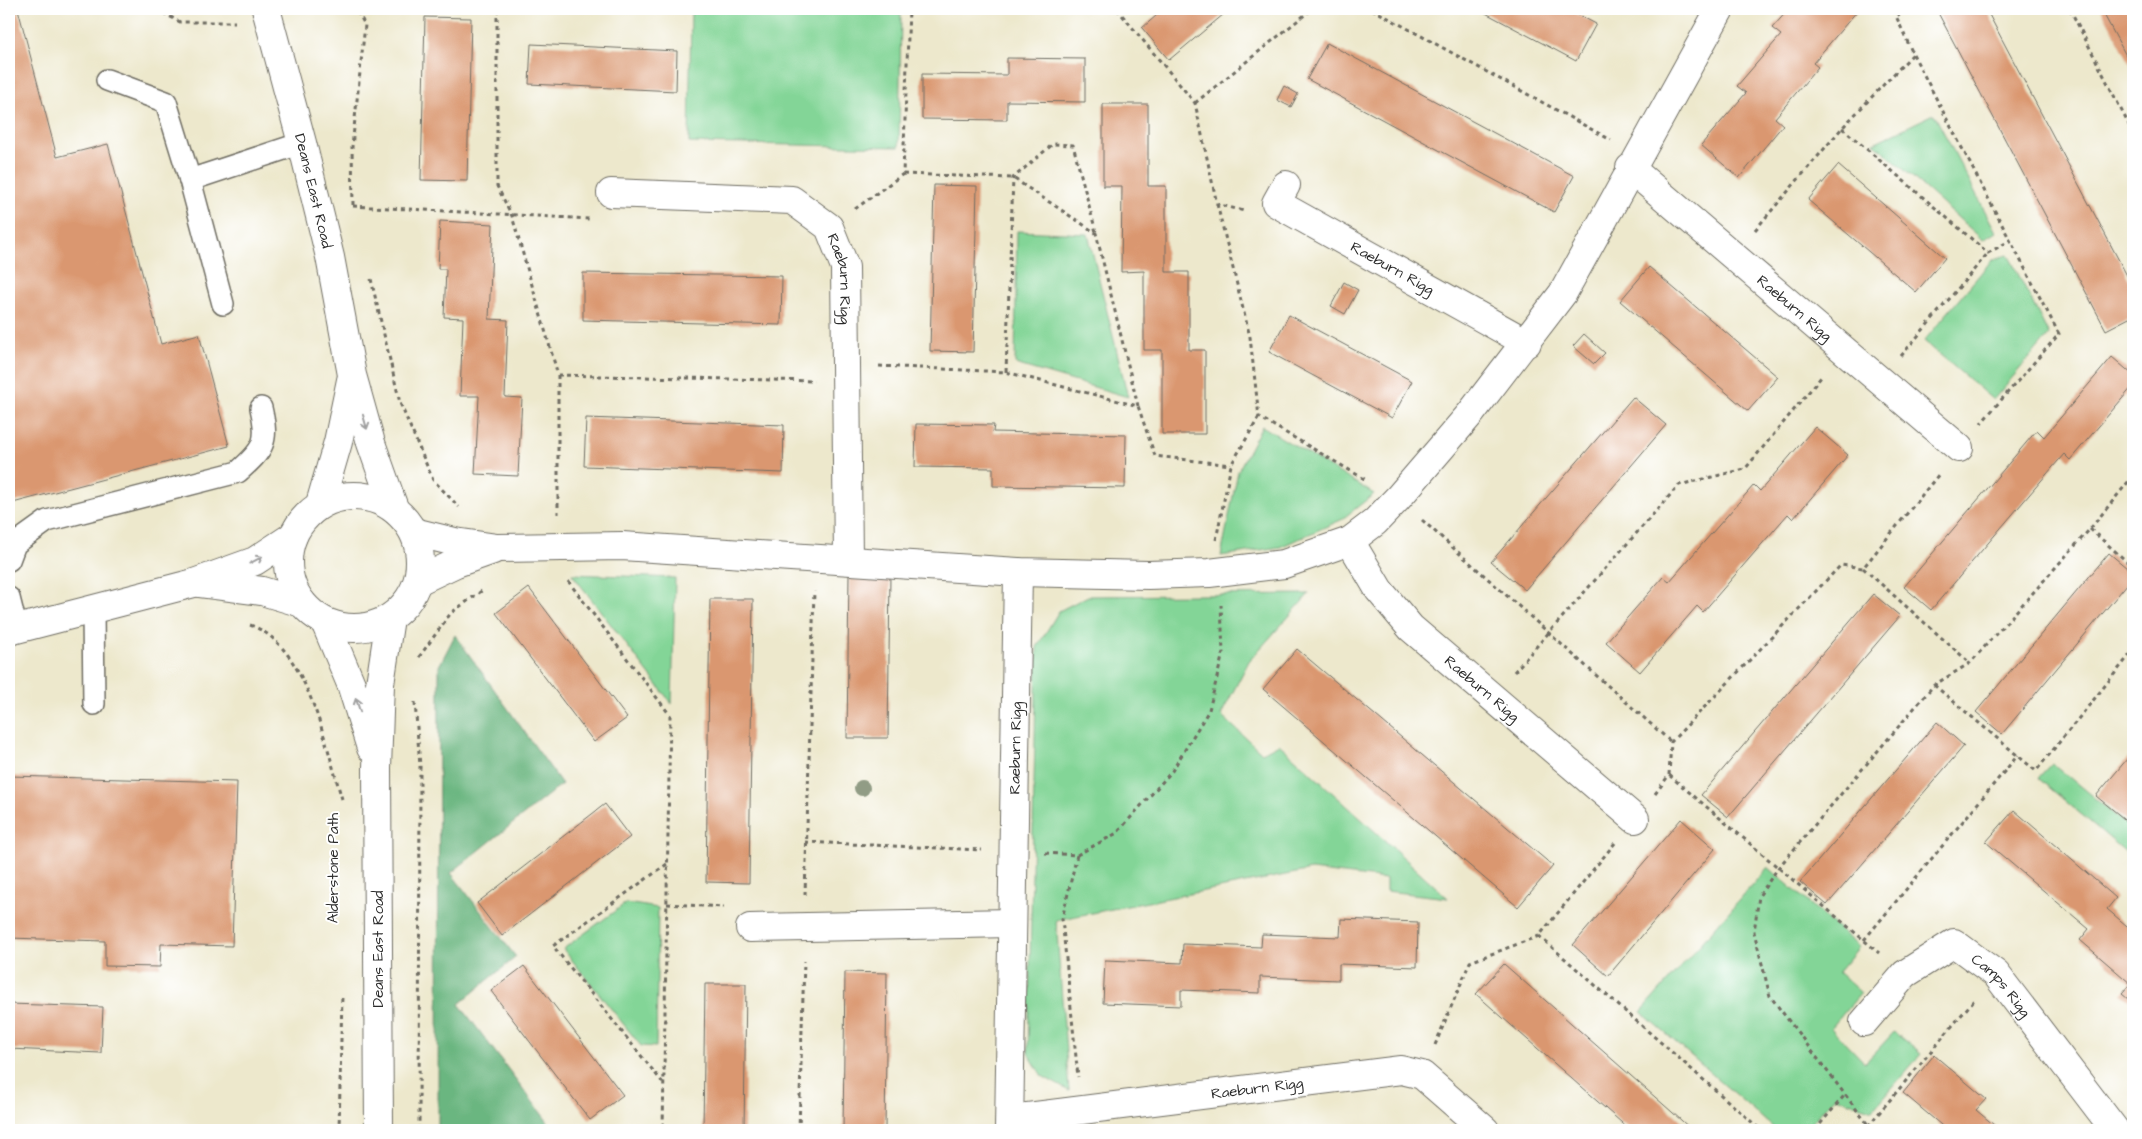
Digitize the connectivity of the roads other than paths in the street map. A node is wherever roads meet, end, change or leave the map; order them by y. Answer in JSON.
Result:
{"nodes":[{"id":1,"x":266,"y":9,"type":"edge"},
{"id":2,"x":1720,"y":9,"type":"edge"},
{"id":3,"x":107,"y":80,"type":"dead end"},
{"id":4,"x":302,"y":143,"type":"junction"},
{"id":5,"x":1634,"y":162,"type":"junction"},
{"id":6,"x":190,"y":180,"type":"junction"},
{"id":7,"x":611,"y":193,"type":"road end"},
{"id":8,"x":1281,"y":194,"type":"road end"},
{"id":9,"x":223,"y":304,"type":"dead end"},
{"id":10,"x":1527,"y":343,"type":"junction"},
{"id":11,"x":352,"y":375,"type":"junction"},
{"id":12,"x":261,"y":408,"type":"dead end"},
{"id":13,"x":1960,"y":448,"type":"dead end"},
{"id":14,"x":320,"y":504,"type":"junction"},
{"id":15,"x":394,"y":508,"type":"junction"},
{"id":16,"x":414,"y":532,"type":"junction"},
{"id":17,"x":293,"y":536,"type":"junction"},
{"id":18,"x":1350,"y":541,"type":"junction"},
{"id":19,"x":496,"y":548,"type":"junction"},
{"id":20,"x":9,"y":560,"type":"edge"},
{"id":21,"x":848,"y":560,"type":"junction"},
{"id":22,"x":1018,"y":572,"type":"junction"},
{"id":23,"x":418,"y":581,"type":"junction"},
{"id":24,"x":194,"y":583,"type":"junction"},
{"id":25,"x":9,"y":598,"type":"edge"},
{"id":26,"x":302,"y":603,"type":"junction"},
{"id":27,"x":93,"y":610,"type":"junction"},
{"id":28,"x":390,"y":618,"type":"junction"},
{"id":29,"x":325,"y":622,"type":"junction"},
{"id":30,"x":13,"y":631,"type":"edge"},
{"id":31,"x":94,"y":704,"type":"dead end"},
{"id":32,"x":377,"y":768,"type":"junction"},
{"id":33,"x":1634,"y":819,"type":"road end"},
{"id":34,"x":1012,"y":924,"type":"junction"},
{"id":35,"x":750,"y":928,"type":"road end"},
{"id":36,"x":1864,"y":1022,"type":"dead end"},
{"id":37,"x":1009,"y":1125,"type":"edge"},
{"id":38,"x":378,"y":1130,"type":"edge"},
{"id":39,"x":1485,"y":1130,"type":"edge"},
{"id":40,"x":2115,"y":1130,"type":"edge"}],
"edges":[{"from":1,"to":4,"type":"street","name":"Deans East Road"},
{"from":2,"to":5,"type":"street"},
{"from":3,"to":6,"type":"lane"},
{"from":4,"to":6,"type":"lane"},
{"from":4,"to":11,"type":"street","name":"Deans East Road"},
{"from":5,"to":10,"type":"street"},
{"from":5,"to":13,"type":"street","name":"Raeburn Rigg"},
{"from":6,"to":9,"type":"lane"},
{"from":7,"to":21,"type":"street","name":"Raeburn Rigg"},
{"from":8,"to":10,"type":"street","name":"Raeburn Rigg"},
{"from":10,"to":18,"type":"street"},
{"from":11,"to":14,"type":"street","name":"Deans East Road"},
{"from":11,"to":15,"type":"street","name":"Deans East Road","one_way":true},
{"from":12,"to":20,"type":"lane"},
{"from":14,"to":15,"type":"street"},
{"from":14,"to":17,"type":"street"},
{"from":15,"to":16,"type":"street"},
{"from":16,"to":19,"type":"street"},
{"from":16,"to":23,"type":"street"},
{"from":24,"to":17,"type":"street","one_way":true},
{"from":17,"to":26,"type":"street"},
{"from":18,"to":22,"type":"street"},
{"from":18,"to":33,"type":"street","name":"Raeburn Rigg"},
{"from":19,"to":21,"type":"street"},
{"from":19,"to":23,"type":"street"},
{"from":21,"to":22,"type":"street"},
{"from":22,"to":34,"type":"street","name":"Raeburn Rigg"},
{"from":23,"to":28,"type":"street"},
{"from":24,"to":26,"type":"street"},
{"from":24,"to":27,"type":"street"},
{"from":25,"to":30,"type":"lane"},
{"from":26,"to":29,"type":"street"},
{"from":27,"to":30,"type":"street"},
{"from":27,"to":31,"type":"lane"},
{"from":28,"to":29,"type":"street"},
{"from":28,"to":32,"type":"street","name":"Deans East Road"},
{"from":32,"to":29,"type":"street","name":"Deans East Road","one_way":true},
{"from":32,"to":38,"type":"street","name":"Deans East Road"},
{"from":34,"to":35,"type":"street"},
{"from":34,"to":37,"type":"street","name":"Raeburn Rigg"},
{"from":36,"to":40,"type":"street","name":"Camps Rigg"},
{"from":37,"to":39,"type":"street","name":"Raeburn Rigg"}]}
